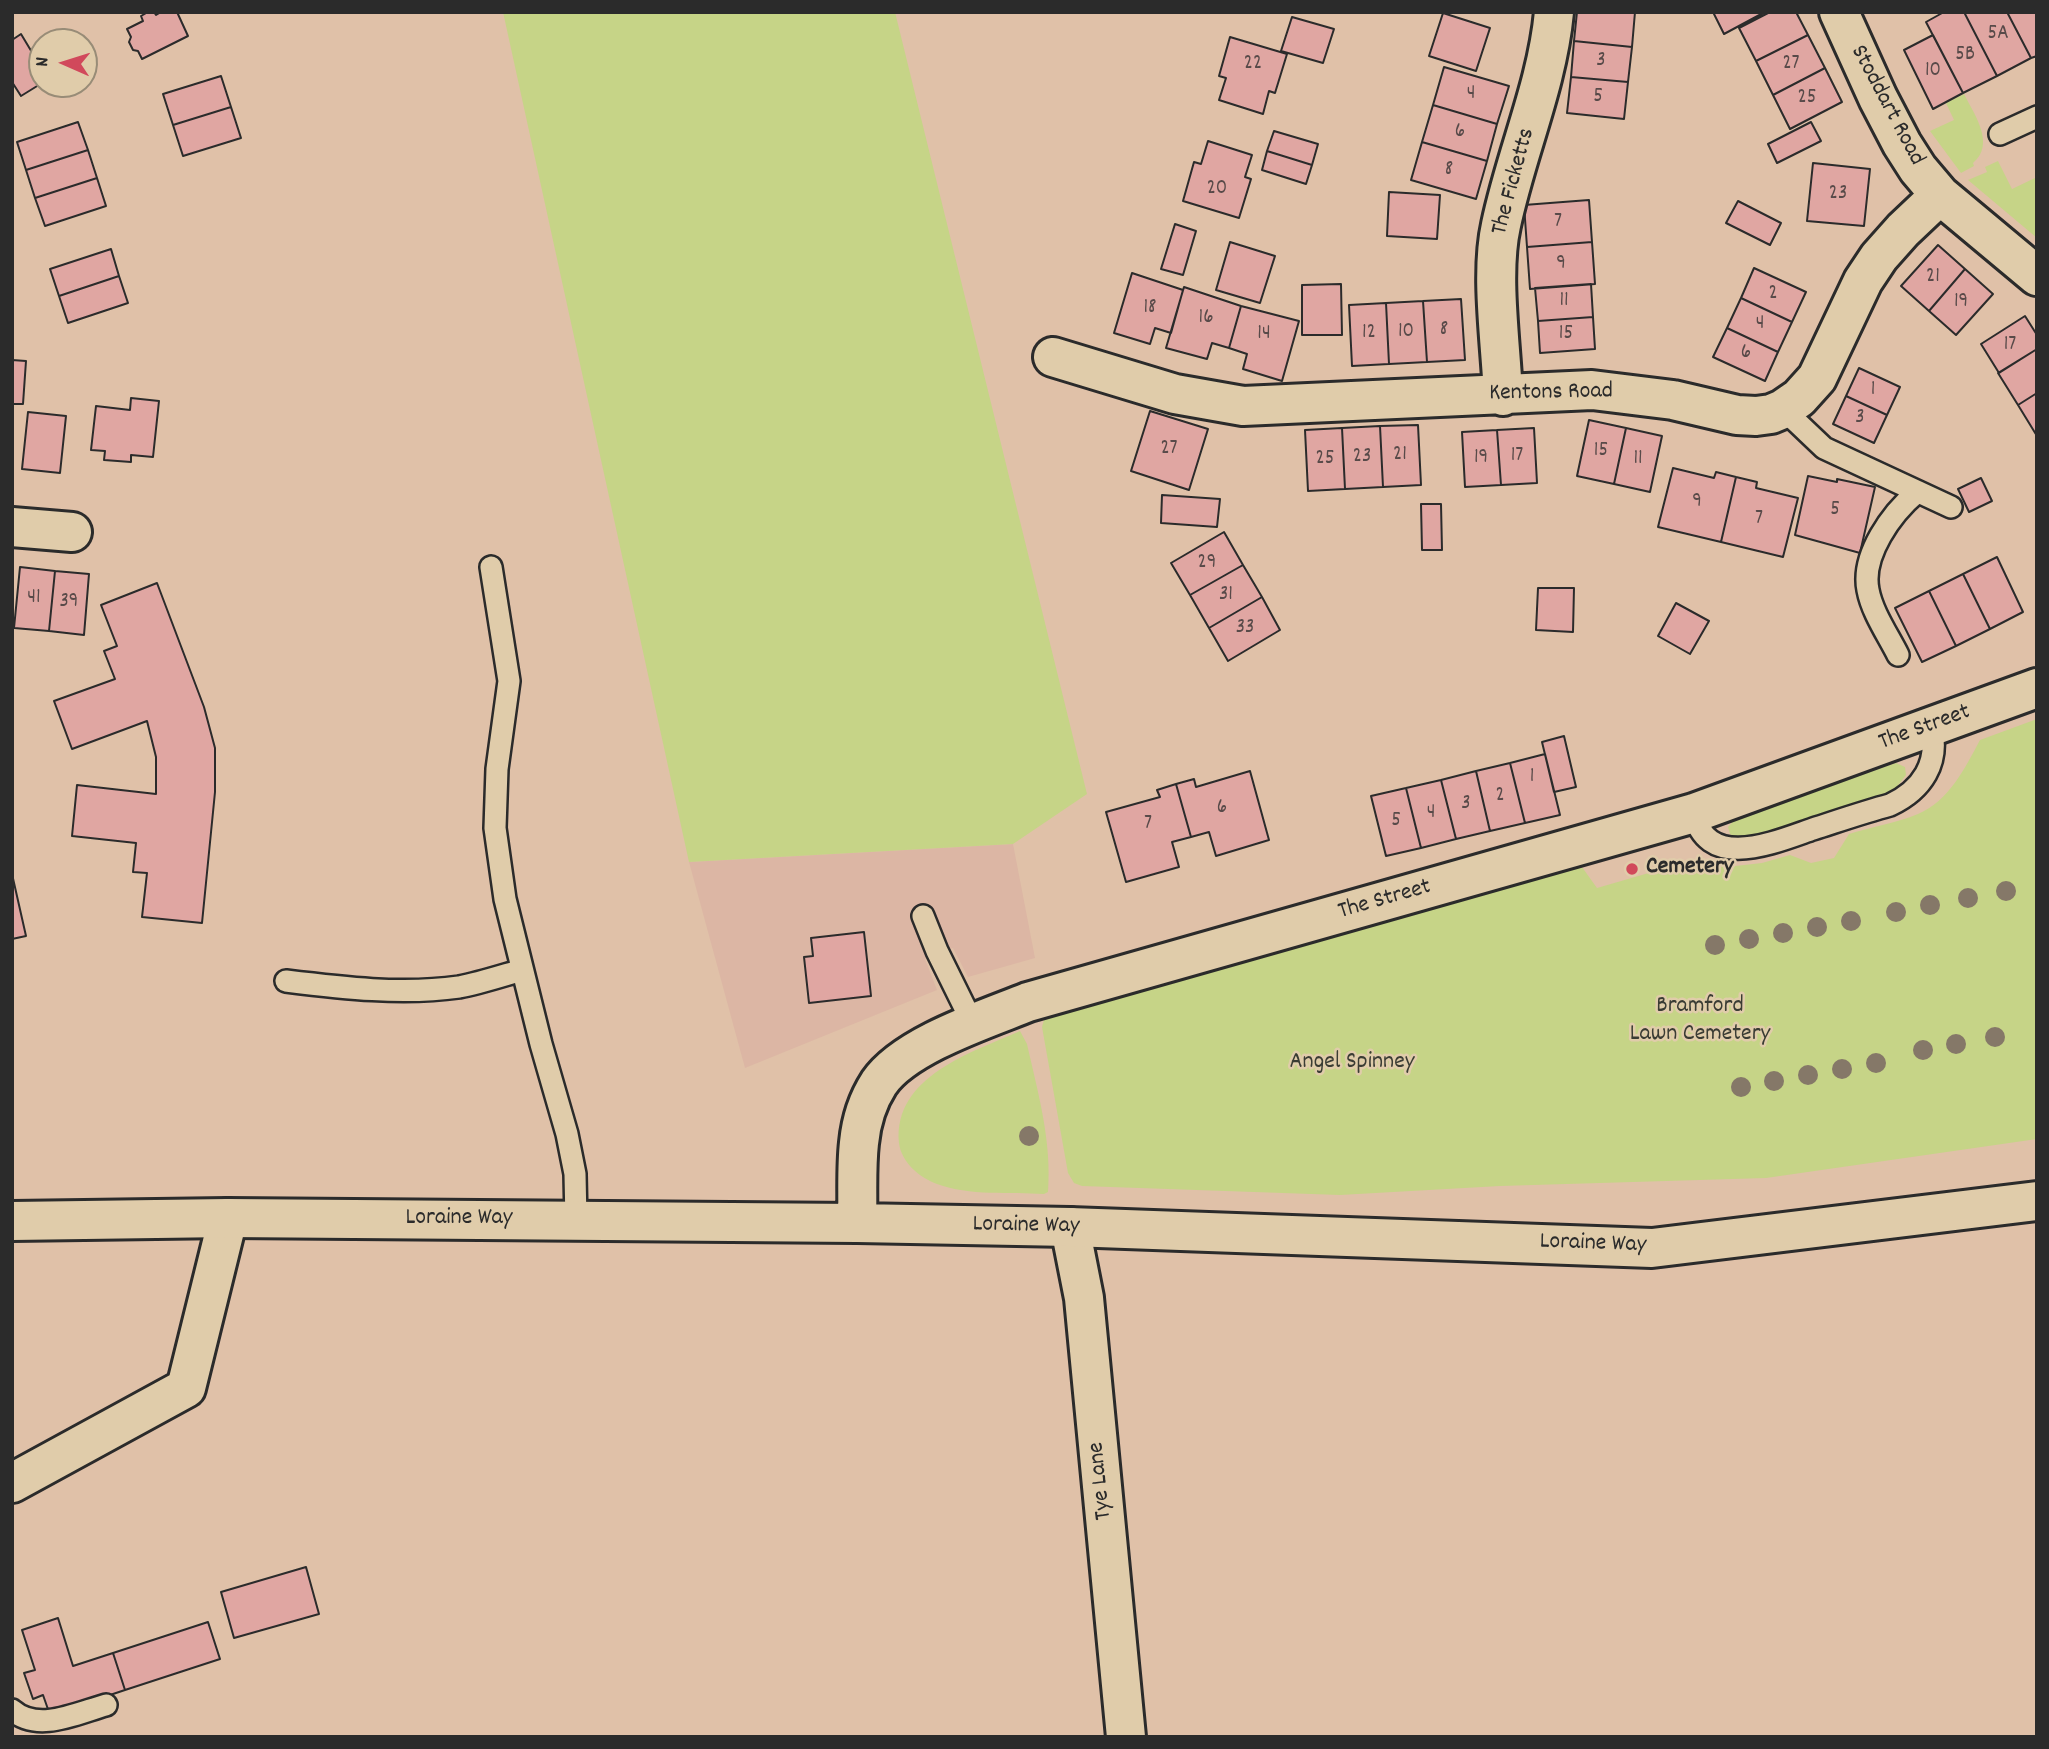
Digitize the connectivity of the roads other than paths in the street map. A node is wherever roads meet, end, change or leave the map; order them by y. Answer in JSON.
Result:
{"nodes":[{"id":1,"x":1554,"y":12,"type":"edge"},
{"id":2,"x":1839,"y":12,"type":"edge"},
{"id":3,"x":2037,"y":117,"type":"edge"},
{"id":4,"x":2000,"y":134,"type":"dead end"},
{"id":5,"x":1940,"y":195,"type":"junction"},
{"id":6,"x":2037,"y":276,"type":"edge"},
{"id":7,"x":1053,"y":357,"type":"dead end"},
{"id":8,"x":1503,"y":396,"type":"junction"},
{"id":9,"x":1783,"y":409,"type":"junction"},
{"id":10,"x":1917,"y":492,"type":"junction"},
{"id":11,"x":1951,"y":508,"type":"dead end"},
{"id":12,"x":12,"y":527,"type":"edge"},
{"id":13,"x":72,"y":532,"type":"dead end"},
{"id":14,"x":491,"y":567,"type":"dead end"},
{"id":15,"x":1898,"y":655,"type":"dead end"},
{"id":16,"x":2037,"y":688,"type":"edge"},
{"id":17,"x":1931,"y":727,"type":"junction"},
{"id":18,"x":1694,"y":813,"type":"junction"},
{"id":19,"x":923,"y":916,"type":"dead end"},
{"id":20,"x":522,"y":970,"type":"junction"},
{"id":21,"x":286,"y":981,"type":"dead end"},
{"id":22,"x":973,"y":1024,"type":"junction"},
{"id":23,"x":2037,"y":1201,"type":"edge"},
{"id":24,"x":228,"y":1218,"type":"junction"},
{"id":25,"x":12,"y":1221,"type":"edge"},
{"id":26,"x":576,"y":1221,"type":"junction"},
{"id":27,"x":858,"y":1223,"type":"junction"},
{"id":28,"x":1070,"y":1227,"type":"junction"},
{"id":29,"x":12,"y":1483,"type":"edge"},
{"id":30,"x":106,"y":1705,"type":"dead end"},
{"id":31,"x":12,"y":1710,"type":"edge"},
{"id":32,"x":1126,"y":1737,"type":"edge"}],
"edges":[{"from":1,"to":8,"type":"main road","name":"The Ficketts"},
{"from":2,"to":5,"type":"main road","name":"Stoddart Road"},
{"from":3,"to":4,"type":"lane"},
{"from":5,"to":6,"type":"main road","name":"Stoddart Road"},
{"from":5,"to":9,"type":"main road","name":"Kentons Road"},
{"from":7,"to":8,"type":"main road","name":"Kentons Road"},
{"from":8,"to":9,"type":"main road","name":"Kentons Road"},
{"from":9,"to":10,"type":"lane"},
{"from":10,"to":11,"type":"lane"},
{"from":10,"to":15,"type":"lane"},
{"from":12,"to":13,"type":"main road"},
{"from":14,"to":20,"type":"lane"},
{"from":16,"to":17,"type":"main road","name":"The Street"},
{"from":17,"to":18,"type":"main road","name":"The Street"},
{"from":17,"to":18,"type":"lane"},
{"from":18,"to":22,"type":"main road","name":"The Street"},
{"from":19,"to":22,"type":"lane"},
{"from":20,"to":21,"type":"lane"},
{"from":20,"to":26,"type":"lane"},
{"from":22,"to":27,"type":"main road","name":"The Street"},
{"from":23,"to":28,"type":"main road","name":"Loraine Way"},
{"from":24,"to":25,"type":"main road","name":"Loraine Way"},
{"from":24,"to":26,"type":"main road","name":"Loraine Way"},
{"from":24,"to":29,"type":"main road"},
{"from":26,"to":27,"type":"main road","name":"Loraine Way"},
{"from":27,"to":28,"type":"main road","name":"Loraine Way"},
{"from":28,"to":32,"type":"main road","name":"Tye Lane"},
{"from":30,"to":31,"type":"lane"}]}
